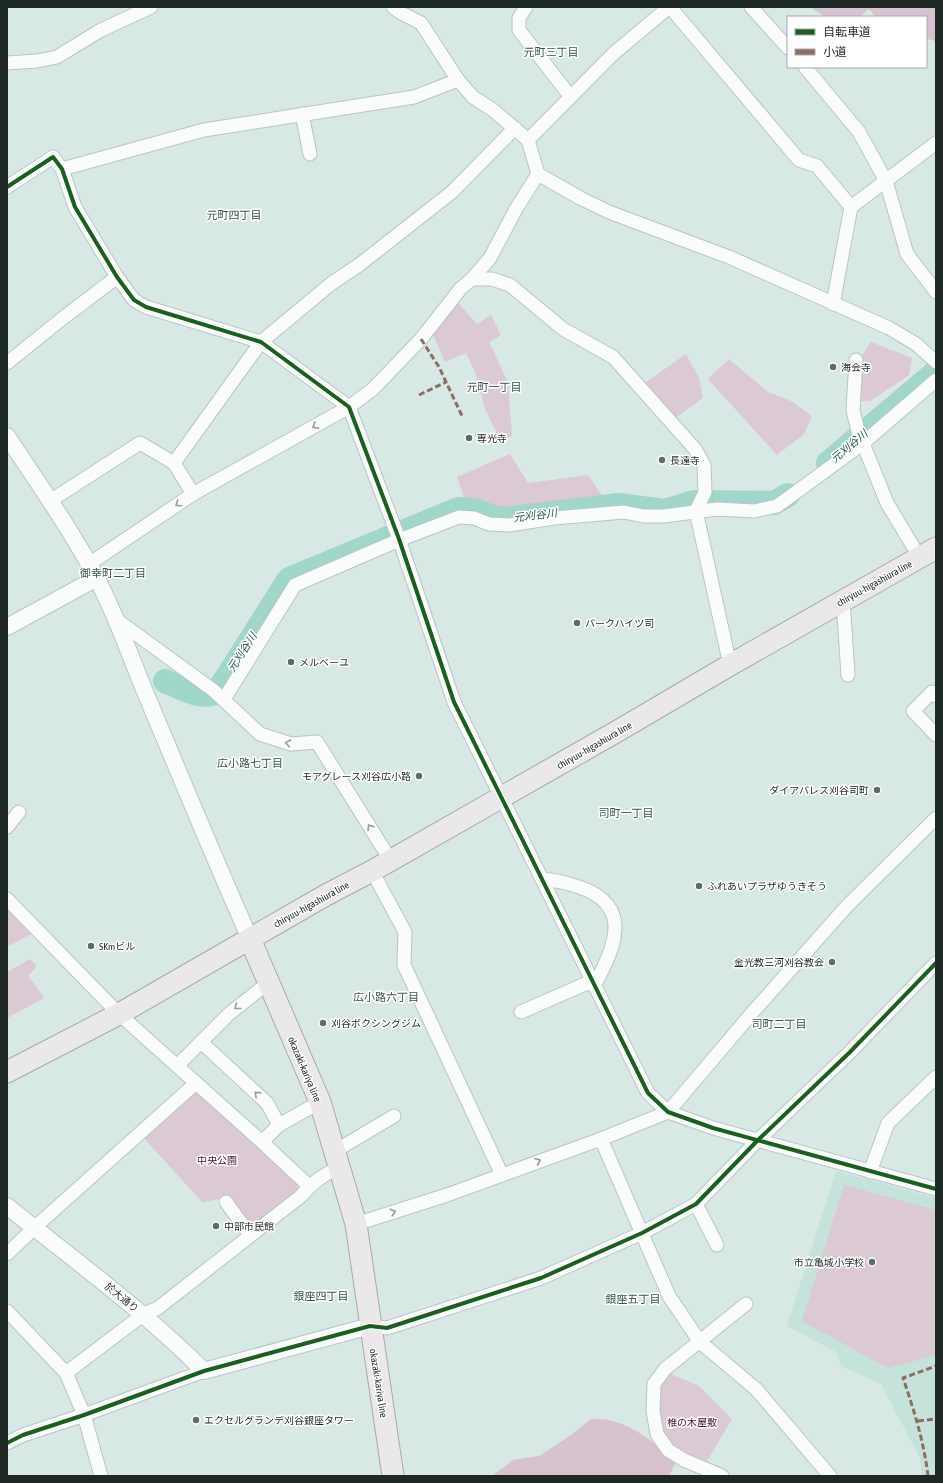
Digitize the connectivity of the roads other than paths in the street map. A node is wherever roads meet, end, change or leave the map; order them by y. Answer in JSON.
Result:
{"nodes":[{"id":1,"x":393,"y":7,"type":"edge"},
{"id":2,"x":526,"y":7,"type":"edge"},
{"id":3,"x":670,"y":7,"type":"edge"},
{"id":4,"x":751,"y":7,"type":"edge"},
{"id":5,"x":148,"y":8,"type":"edge"},
{"id":6,"x":787,"y":47,"type":"edge"},
{"id":7,"x":7,"y":63,"type":"edge"},
{"id":8,"x":806,"y":68,"type":"edge"},
{"id":9,"x":458,"y":80,"type":"junction"},
{"id":10,"x":570,"y":96,"type":"junction"},
{"id":11,"x":302,"y":114,"type":"junction"},
{"id":12,"x":515,"y":128,"type":"junction"},
{"id":13,"x":528,"y":140,"type":"junction"},
{"id":14,"x":936,"y":143,"type":"edge"},
{"id":15,"x":310,"y":154,"type":"dead end"},
{"id":16,"x":62,"y":169,"type":"junction"},
{"id":17,"x":538,"y":174,"type":"junction"},
{"id":18,"x":886,"y":181,"type":"junction"},
{"id":19,"x":7,"y":187,"type":"edge"},
{"id":20,"x":850,"y":207,"type":"junction"},
{"id":21,"x":117,"y":277,"type":"junction"},
{"id":22,"x":472,"y":279,"type":"junction"},
{"id":23,"x":936,"y":292,"type":"edge"},
{"id":24,"x":833,"y":304,"type":"junction"},
{"id":25,"x":260,"y":342,"type":"junction"},
{"id":26,"x":856,"y":360,"type":"dead end"},
{"id":27,"x":936,"y":362,"type":"edge"},
{"id":28,"x":7,"y":363,"type":"edge"},
{"id":29,"x":936,"y":380,"type":"edge"},
{"id":30,"x":349,"y":407,"type":"junction"},
{"id":31,"x":7,"y":436,"type":"edge"},
{"id":32,"x":860,"y":439,"type":"junction"},
{"id":33,"x":174,"y":463,"type":"junction"},
{"id":34,"x":193,"y":494,"type":"junction"},
{"id":35,"x":50,"y":501,"type":"junction"},
{"id":36,"x":696,"y":511,"type":"junction"},
{"id":37,"x":397,"y":535,"type":"junction"},
{"id":38,"x":930,"y":554,"type":"edge"},
{"id":39,"x":93,"y":571,"type":"junction"},
{"id":40,"x":843,"y":601,"type":"junction"},
{"id":41,"x":117,"y":620,"type":"junction"},
{"id":42,"x":7,"y":627,"type":"edge"},
{"id":43,"x":730,"y":665,"type":"junction"},
{"id":44,"x":848,"y":675,"type":"dead end"},
{"id":45,"x":219,"y":695,"type":"junction"},
{"id":46,"x":936,"y":696,"type":"edge"},
{"id":47,"x":936,"y":735,"type":"edge"},
{"id":48,"x":501,"y":798,"type":"junction"},
{"id":49,"x":19,"y":812,"type":"dead end"},
{"id":50,"x":936,"y":818,"type":"edge"},
{"id":51,"x":7,"y":826,"type":"edge"},
{"id":52,"x":391,"y":860,"type":"junction"},
{"id":53,"x":372,"y":871,"type":"junction"},
{"id":54,"x":542,"y":879,"type":"junction"},
{"id":55,"x":7,"y":899,"type":"edge"},
{"id":56,"x":250,"y":939,"type":"junction"},
{"id":57,"x":936,"y":963,"type":"edge"},
{"id":58,"x":268,"y":983,"type":"junction"},
{"id":59,"x":593,"y":983,"type":"junction"},
{"id":60,"x":521,"y":1012,"type":"dead end"},
{"id":61,"x":119,"y":1014,"type":"junction"},
{"id":62,"x":201,"y":1042,"type":"junction"},
{"id":63,"x":178,"y":1066,"type":"junction"},
{"id":64,"x":7,"y":1072,"type":"edge"},
{"id":65,"x":936,"y":1077,"type":"edge"},
{"id":66,"x":196,"y":1083,"type":"junction"},
{"id":67,"x":320,"y":1102,"type":"junction"},
{"id":68,"x":668,"y":1112,"type":"junction"},
{"id":69,"x":394,"y":1116,"type":"dead end"},
{"id":70,"x":278,"y":1125,"type":"junction"},
{"id":71,"x":601,"y":1139,"type":"junction"},
{"id":72,"x":757,"y":1141,"type":"junction"},
{"id":73,"x":262,"y":1142,"type":"junction"},
{"id":74,"x":337,"y":1159,"type":"junction"},
{"id":75,"x":870,"y":1172,"type":"junction"},
{"id":76,"x":502,"y":1175,"type":"junction"},
{"id":77,"x":308,"y":1186,"type":"junction"},
{"id":78,"x":936,"y":1189,"type":"edge"},
{"id":79,"x":226,"y":1202,"type":"dead end"},
{"id":80,"x":696,"y":1204,"type":"junction"},
{"id":81,"x":7,"y":1206,"type":"edge"},
{"id":82,"x":356,"y":1224,"type":"junction"},
{"id":83,"x":34,"y":1228,"type":"junction"},
{"id":84,"x":642,"y":1233,"type":"junction"},
{"id":85,"x":250,"y":1235,"type":"junction"},
{"id":86,"x":717,"y":1244,"type":"dead end"},
{"id":87,"x":7,"y":1254,"type":"edge"},
{"id":88,"x":746,"y":1304,"type":"dead end"},
{"id":89,"x":7,"y":1311,"type":"edge"},
{"id":90,"x":144,"y":1314,"type":"junction"},
{"id":91,"x":370,"y":1326,"type":"junction"},
{"id":92,"x":700,"y":1342,"type":"junction"},
{"id":93,"x":204,"y":1371,"type":"junction"},
{"id":94,"x":66,"y":1374,"type":"junction"},
{"id":95,"x":84,"y":1415,"type":"junction"},
{"id":96,"x":7,"y":1443,"type":"edge"},
{"id":97,"x":101,"y":1476,"type":"edge"},
{"id":98,"x":392,"y":1476,"type":"edge"},
{"id":99,"x":722,"y":1476,"type":"edge"},
{"id":100,"x":830,"y":1476,"type":"edge"}],
"edges":[{"from":1,"to":9,"type":"street"},
{"from":2,"to":10,"type":"street"},
{"from":3,"to":10,"type":"street"},
{"from":3,"to":20,"type":"street"},
{"from":4,"to":6,"type":"street"},
{"from":5,"to":7,"type":"street"},
{"from":8,"to":18,"type":"street"},
{"from":9,"to":11,"type":"street"},
{"from":9,"to":12,"type":"street"},
{"from":10,"to":13,"type":"street"},
{"from":11,"to":15,"type":"street"},
{"from":11,"to":16,"type":"street"},
{"from":12,"to":13,"type":"street"},
{"from":12,"to":25,"type":"street"},
{"from":13,"to":17,"type":"street"},
{"from":14,"to":18,"type":"street"},
{"from":16,"to":19,"type":"street"},
{"from":16,"to":21,"type":"street"},
{"from":17,"to":22,"type":"street"},
{"from":17,"to":24,"type":"street"},
{"from":18,"to":20,"type":"street"},
{"from":18,"to":23,"type":"street"},
{"from":20,"to":24,"type":"street"},
{"from":21,"to":25,"type":"street"},
{"from":21,"to":28,"type":"street"},
{"from":22,"to":30,"type":"street"},
{"from":22,"to":36,"type":"street"},
{"from":24,"to":27,"type":"street"},
{"from":25,"to":30,"type":"street"},
{"from":25,"to":33,"type":"street"},
{"from":26,"to":32,"type":"street"},
{"from":29,"to":32,"type":"street"},
{"from":30,"to":34,"type":"street","one_way":true},
{"from":30,"to":37,"type":"street"},
{"from":31,"to":35,"type":"street"},
{"from":32,"to":36,"type":"street"},
{"from":32,"to":38,"type":"street"},
{"from":33,"to":34,"type":"street"},
{"from":33,"to":35,"type":"street"},
{"from":34,"to":39,"type":"street","one_way":true},
{"from":35,"to":39,"type":"street"},
{"from":36,"to":37,"type":"street"},
{"from":36,"to":43,"type":"street"},
{"from":37,"to":45,"type":"street"},
{"from":37,"to":48,"type":"street"},
{"from":38,"to":40,"type":"main road","name":"chiryuu-higashiura line"},
{"from":39,"to":41,"type":"street"},
{"from":39,"to":42,"type":"street"},
{"from":40,"to":43,"type":"main road","name":"chiryuu-higashiura line"},
{"from":40,"to":44,"type":"street"},
{"from":41,"to":45,"type":"street"},
{"from":41,"to":56,"type":"street"},
{"from":43,"to":48,"type":"main road","name":"chiryuu-higashiura line"},
{"from":52,"to":45,"type":"street","one_way":true},
{"from":46,"to":47,"type":"street"},
{"from":48,"to":52,"type":"main road","name":"chiryuu-higashiura line"},
{"from":48,"to":54,"type":"street"},
{"from":49,"to":51,"type":"street"},
{"from":50,"to":68,"type":"street"},
{"from":52,"to":53,"type":"main road","name":"chiryuu-higashiura line"},
{"from":53,"to":56,"type":"main road","name":"chiryuu-higashiura line"},
{"from":53,"to":76,"type":"street"},
{"from":54,"to":59,"type":"street"},
{"from":54,"to":59,"type":"street"},
{"from":55,"to":61,"type":"street"},
{"from":56,"to":58,"type":"main road","name":"okazaki-kariya line"},
{"from":56,"to":61,"type":"main road"},
{"from":57,"to":72,"type":"street"},
{"from":58,"to":62,"type":"street","one_way":true},
{"from":58,"to":67,"type":"main road","name":"okazaki-kariya line"},
{"from":59,"to":60,"type":"street"},
{"from":59,"to":68,"type":"street"},
{"from":61,"to":63,"type":"street"},
{"from":61,"to":64,"type":"main road"},
{"from":62,"to":63,"type":"street"},
{"from":70,"to":62,"type":"street","one_way":true},
{"from":63,"to":66,"type":"street"},
{"from":65,"to":75,"type":"street"},
{"from":66,"to":73,"type":"street"},
{"from":66,"to":83,"type":"street"},
{"from":67,"to":70,"type":"street"},
{"from":67,"to":74,"type":"main road","name":"okazaki-kariya line"},
{"from":68,"to":71,"type":"street"},
{"from":68,"to":72,"type":"street"},
{"from":69,"to":74,"type":"street"},
{"from":70,"to":73,"type":"street"},
{"from":76,"to":71,"type":"street","one_way":true},
{"from":71,"to":84,"type":"street"},
{"from":72,"to":75,"type":"street"},
{"from":72,"to":80,"type":"street"},
{"from":73,"to":77,"type":"street"},
{"from":74,"to":77,"type":"street"},
{"from":74,"to":82,"type":"main road","name":"okazaki-kariya line"},
{"from":75,"to":78,"type":"street"},
{"from":82,"to":76,"type":"street","one_way":true},
{"from":77,"to":85,"type":"street"},
{"from":79,"to":85,"type":"street"},
{"from":80,"to":84,"type":"street"},
{"from":80,"to":86,"type":"street"},
{"from":81,"to":83,"type":"street","name":"於大通り"},
{"from":82,"to":91,"type":"main road","name":"okazaki-kariya line"},
{"from":83,"to":87,"type":"street"},
{"from":83,"to":90,"type":"street","name":"於大通り"},
{"from":84,"to":91,"type":"street"},
{"from":84,"to":92,"type":"street"},
{"from":85,"to":90,"type":"street"},
{"from":88,"to":92,"type":"street"},
{"from":89,"to":94,"type":"street"},
{"from":90,"to":93,"type":"street","name":"於大通り"},
{"from":90,"to":94,"type":"street"},
{"from":91,"to":93,"type":"street"},
{"from":91,"to":98,"type":"main road","name":"okazaki-kariya line"},
{"from":92,"to":99,"type":"street"},
{"from":92,"to":100,"type":"street"},
{"from":93,"to":95,"type":"street"},
{"from":94,"to":95,"type":"street"},
{"from":95,"to":96,"type":"street"},
{"from":95,"to":97,"type":"street"}]}
